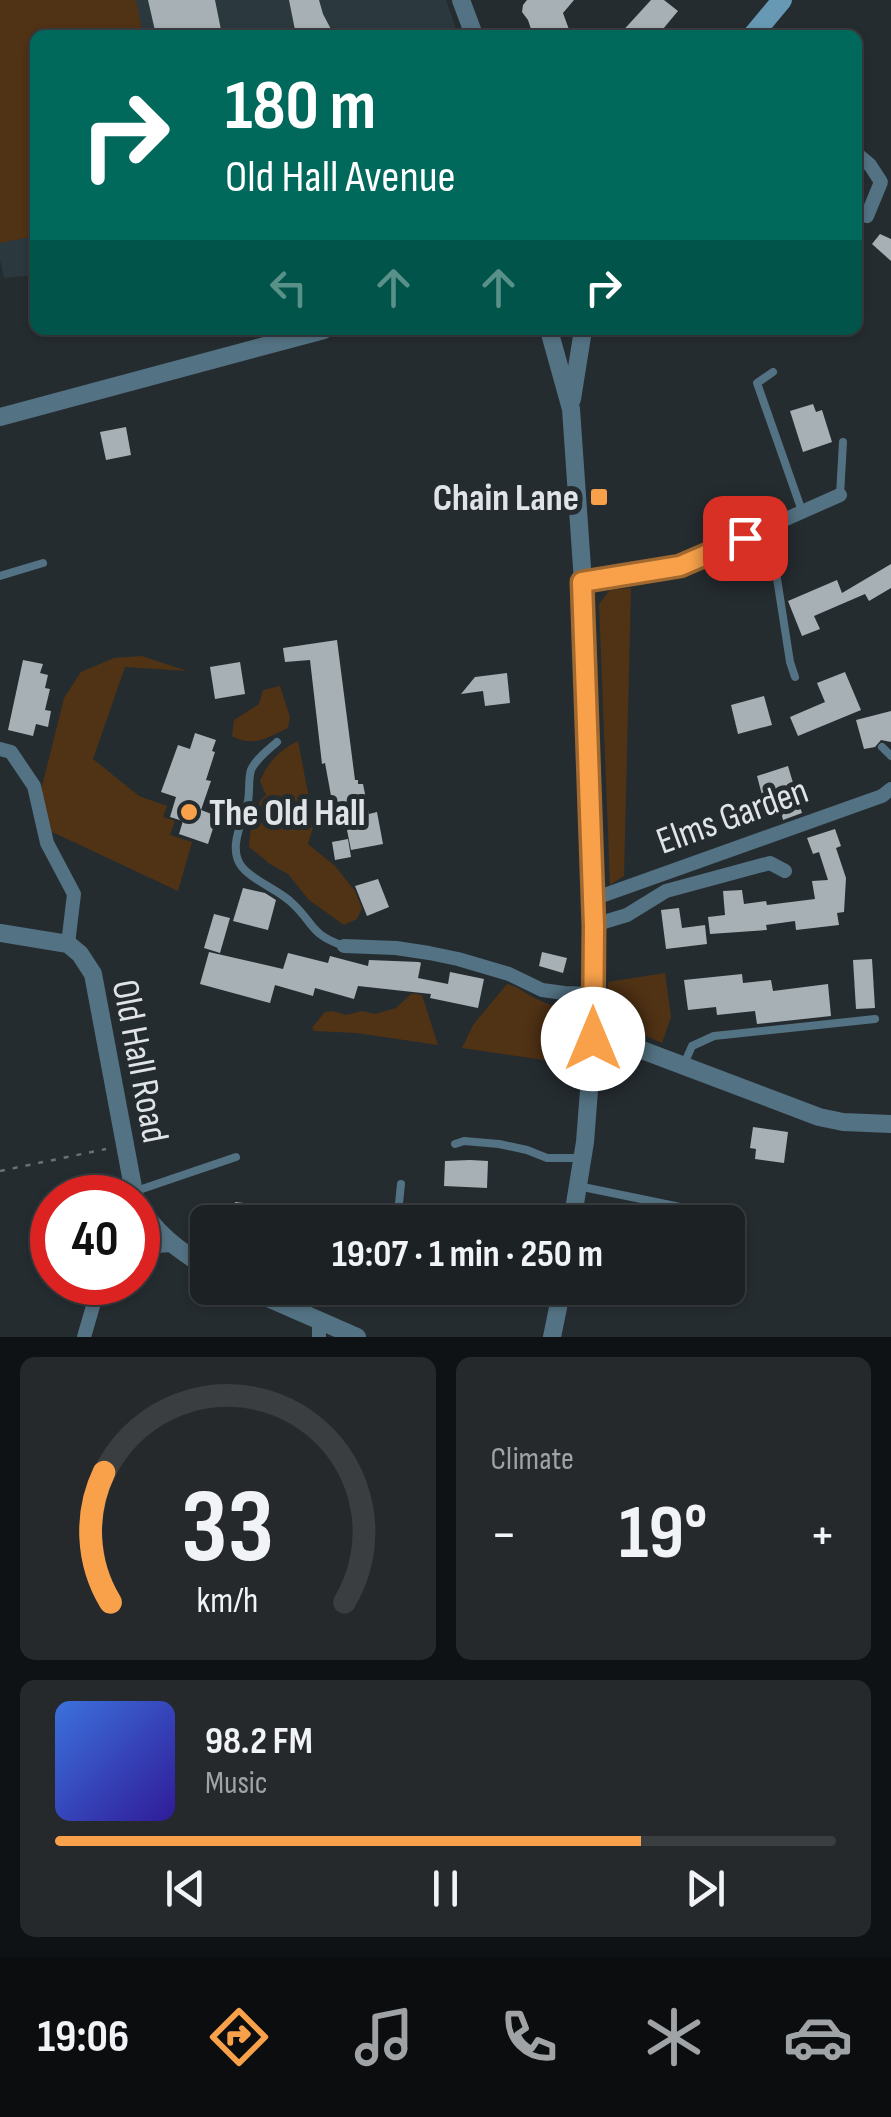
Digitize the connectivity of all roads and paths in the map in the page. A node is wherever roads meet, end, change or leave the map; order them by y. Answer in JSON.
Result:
{"nodes":[{"id":1,"x":782,"y":0,"type":"edge"},
{"id":2,"x":465,"y":1,"type":"edge"},
{"id":3,"x":473,"y":30,"type":"edge"},
{"id":4,"x":757,"y":30,"type":"edge"},
{"id":5,"x":862,"y":158,"type":"edge"},
{"id":6,"x":886,"y":182,"type":"edge"},
{"id":7,"x":862,"y":222,"type":"edge"},
{"id":8,"x":287,"y":335,"type":"edge"},
{"id":9,"x":550,"y":335,"type":"edge"},
{"id":10,"x":582,"y":335,"type":"edge"},
{"id":11,"x":257,"y":339,"type":"edge"},
{"id":12,"x":773,"y":372,"type":"dead end"},
{"id":13,"x":570,"y":409,"type":"junction"},
{"id":14,"x":0,"y":416,"type":"edge"},
{"id":15,"x":843,"y":442,"type":"dead end"},
{"id":16,"x":840,"y":495,"type":"joint"},
{"id":17,"x":803,"y":512,"type":"junction"},
{"id":18,"x":769,"y":527,"type":"junction"},
{"id":19,"x":43,"y":564,"type":"dead end"},
{"id":20,"x":0,"y":576,"type":"edge"},
{"id":21,"x":582,"y":582,"type":"junction"},
{"id":22,"x":795,"y":677,"type":"dead end"},
{"id":23,"x":276,"y":742,"type":"dead end"},
{"id":24,"x":882,"y":746,"type":"dead end"},
{"id":25,"x":0,"y":749,"type":"edge"},
{"id":26,"x":891,"y":756,"type":"edge"},
{"id":27,"x":891,"y":789,"type":"edge"},
{"id":28,"x":785,"y":871,"type":"dead end"},
{"id":29,"x":593,"y":899,"type":"junction"},
{"id":30,"x":594,"y":926,"type":"junction"},
{"id":31,"x":0,"y":933,"type":"edge"},
{"id":32,"x":68,"y":944,"type":"junction"},
{"id":33,"x":344,"y":946,"type":"joint"},
{"id":34,"x":593,"y":994,"type":"junction"},
{"id":35,"x":875,"y":1019,"type":"dead end"},
{"id":36,"x":593,"y":1039,"type":"junction"},
{"id":37,"x":683,"y":1066,"type":"junction"},
{"id":38,"x":891,"y":1124,"type":"edge"},
{"id":39,"x":455,"y":1144,"type":"dead end"},
{"id":40,"x":125,"y":1146,"type":"junction"},
{"id":41,"x":236,"y":1157,"type":"dead end"},
{"id":42,"x":582,"y":1158,"type":"junction"},
{"id":43,"x":0,"y":1170,"type":"edge"},
{"id":44,"x":130,"y":1175,"type":"edge"},
{"id":45,"x":400,"y":1184,"type":"dead end"},
{"id":46,"x":578,"y":1186,"type":"junction"},
{"id":47,"x":160,"y":1188,"type":"edge"},
{"id":48,"x":399,"y":1205,"type":"edge"},
{"id":49,"x":575,"y":1205,"type":"edge"},
{"id":50,"x":670,"y":1205,"type":"edge"},
{"id":51,"x":160,"y":1232,"type":"edge"},
{"id":52,"x":173,"y":1244,"type":"junction"},
{"id":53,"x":160,"y":1245,"type":"edge"},
{"id":54,"x":190,"y":1256,"type":"edge"},
{"id":55,"x":93,"y":1305,"type":"edge"},
{"id":56,"x":276,"y":1305,"type":"edge"},
{"id":57,"x":559,"y":1305,"type":"edge"},
{"id":58,"x":319,"y":1329,"type":"edge"},
{"id":59,"x":84,"y":1337,"type":"edge"},
{"id":60,"x":357,"y":1337,"type":"edge"},
{"id":61,"x":552,"y":1337,"type":"edge"}],
"edges":[{"from":1,"to":4,"type":"main road"},
{"from":2,"to":3,"type":"street"},
{"from":5,"to":6,"type":"street"},
{"from":6,"to":7,"type":"street"},
{"from":8,"to":11,"type":"street"},
{"from":9,"to":13,"type":"street"},
{"from":10,"to":13,"type":"street"},
{"from":11,"to":14,"type":"street"},
{"from":12,"to":17,"type":"lane"},
{"from":13,"to":21,"type":"street"},
{"from":15,"to":16,"type":"lane"},
{"from":16,"to":17,"type":"street"},
{"from":17,"to":18,"type":"street"},
{"from":18,"to":21,"type":"street"},
{"from":18,"to":22,"type":"lane"},
{"from":19,"to":20,"type":"lane"},
{"from":21,"to":29,"type":"street"},
{"from":23,"to":33,"type":"lane"},
{"from":24,"to":26,"type":"lane"},
{"from":25,"to":32,"type":"street"},
{"from":27,"to":29,"type":"street","name":"Elms Garden"},
{"from":28,"to":30,"type":"street"},
{"from":29,"to":30,"type":"street"},
{"from":30,"to":34,"type":"street"},
{"from":31,"to":32,"type":"street"},
{"from":32,"to":40,"type":"street","name":"Old Hall Road"},
{"from":33,"to":34,"type":"street"},
{"from":34,"to":36,"type":"street"},
{"from":35,"to":37,"type":"lane"},
{"from":36,"to":37,"type":"street"},
{"from":36,"to":42,"type":"street"},
{"from":37,"to":38,"type":"street"},
{"from":39,"to":42,"type":"lane"},
{"from":40,"to":43,"type":"path"},
{"from":40,"to":44,"type":"street","name":"Old Hall Road"},
{"from":41,"to":47,"type":"lane"},
{"from":42,"to":46,"type":"street"},
{"from":45,"to":48,"type":"lane"},
{"from":46,"to":49,"type":"street"},
{"from":46,"to":50,"type":"lane"},
{"from":51,"to":52,"type":"street","name":"Old Hall Road"},
{"from":52,"to":53,"type":"street"},
{"from":52,"to":54,"type":"street","name":"Old Hall Road"},
{"from":55,"to":59,"type":"street"},
{"from":56,"to":58,"type":"street"},
{"from":57,"to":61,"type":"street"},
{"from":58,"to":60,"type":"street"}]}
